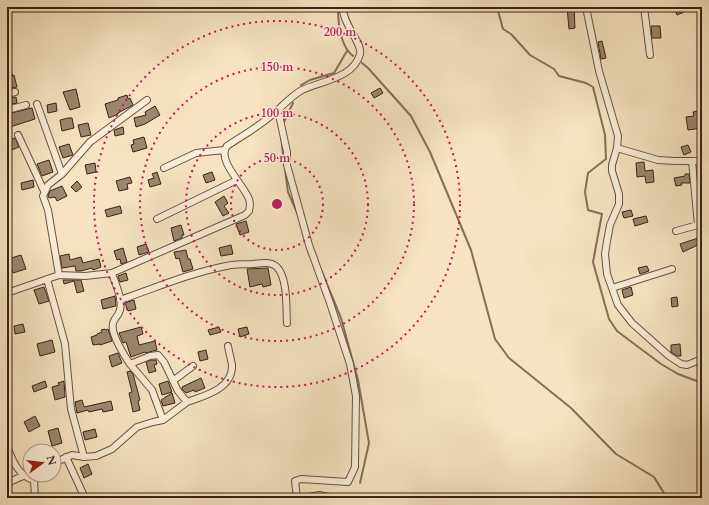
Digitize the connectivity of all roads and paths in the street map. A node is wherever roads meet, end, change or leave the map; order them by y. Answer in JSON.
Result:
{"nodes":[{"id":1,"x":343,"y":7,"type":"edge"},
{"id":2,"x":586,"y":7,"type":"edge"},
{"id":3,"x":644,"y":7,"type":"edge"},
{"id":4,"x":650,"y":55,"type":"dead end"},
{"id":5,"x":15,"y":92,"type":"dead end"},
{"id":6,"x":7,"y":94,"type":"edge"},
{"id":7,"x":147,"y":100,"type":"dead end"},
{"id":8,"x":37,"y":104,"type":"dead end"},
{"id":9,"x":26,"y":106,"type":"dead end"},
{"id":10,"x":7,"y":110,"type":"edge"},
{"id":11,"x":278,"y":110,"type":"junction"},
{"id":12,"x":18,"y":135,"type":"dead end"},
{"id":13,"x":617,"y":148,"type":"junction"},
{"id":14,"x":224,"y":150,"type":"junction"},
{"id":15,"x":692,"y":161,"type":"junction"},
{"id":16,"x":702,"y":161,"type":"edge"},
{"id":17,"x":164,"y":168,"type":"dead end"},
{"id":18,"x":62,"y":174,"type":"junction"},
{"id":19,"x":237,"y":180,"type":"junction"},
{"id":20,"x":44,"y":192,"type":"junction"},
{"id":21,"x":157,"y":219,"type":"dead end"},
{"id":22,"x":676,"y":231,"type":"dead end"},
{"id":23,"x":672,"y":269,"type":"dead end"},
{"id":24,"x":112,"y":273,"type":"junction"},
{"id":25,"x":59,"y":274,"type":"junction"},
{"id":26,"x":47,"y":279,"type":"junction"},
{"id":27,"x":612,"y":288,"type":"junction"},
{"id":28,"x":7,"y":293,"type":"edge"},
{"id":29,"x":120,"y":300,"type":"junction"},
{"id":30,"x":287,"y":324,"type":"dead end"},
{"id":31,"x":228,"y":346,"type":"dead end"},
{"id":32,"x":702,"y":362,"type":"edge"},
{"id":33,"x":130,"y":364,"type":"junction"},
{"id":34,"x":193,"y":366,"type":"dead end"},
{"id":35,"x":174,"y":380,"type":"junction"},
{"id":36,"x":186,"y":402,"type":"junction"},
{"id":37,"x":163,"y":420,"type":"junction"},
{"id":38,"x":7,"y":446,"type":"edge"},
{"id":39,"x":66,"y":457,"type":"junction"},
{"id":40,"x":84,"y":457,"type":"junction"},
{"id":41,"x":62,"y":459,"type":"edge"},
{"id":42,"x":22,"y":474,"type":"edge"},
{"id":43,"x":22,"y":476,"type":"edge"},
{"id":44,"x":7,"y":483,"type":"edge"},
{"id":45,"x":36,"y":483,"type":"edge"},
{"id":46,"x":35,"y":498,"type":"edge"},
{"id":47,"x":85,"y":498,"type":"edge"},
{"id":48,"x":296,"y":498,"type":"edge"},
{"id":49,"x":303,"y":498,"type":"edge"},
{"id":50,"x":333,"y":498,"type":"edge"}],
"edges":[{"from":1,"to":11,"type":"street"},
{"from":2,"to":13,"type":"street"},
{"from":3,"to":4,"type":"street"},
{"from":5,"to":6,"type":"street"},
{"from":7,"to":18,"type":"street"},
{"from":8,"to":18,"type":"street"},
{"from":9,"to":10,"type":"street"},
{"from":11,"to":14,"type":"street"},
{"from":11,"to":48,"type":"street"},
{"from":12,"to":20,"type":"street"},
{"from":13,"to":15,"type":"street"},
{"from":13,"to":27,"type":"street"},
{"from":14,"to":17,"type":"street"},
{"from":14,"to":19,"type":"street"},
{"from":15,"to":16,"type":"street"},
{"from":15,"to":22,"type":"street"},
{"from":18,"to":20,"type":"street"},
{"from":19,"to":21,"type":"street"},
{"from":19,"to":24,"type":"street"},
{"from":20,"to":25,"type":"street"},
{"from":23,"to":27,"type":"street"},
{"from":24,"to":25,"type":"street"},
{"from":24,"to":29,"type":"street"},
{"from":25,"to":26,"type":"street"},
{"from":26,"to":28,"type":"street"},
{"from":26,"to":40,"type":"street"},
{"from":27,"to":32,"type":"street"},
{"from":29,"to":30,"type":"street"},
{"from":29,"to":33,"type":"street"},
{"from":31,"to":36,"type":"street"},
{"from":33,"to":35,"type":"street"},
{"from":33,"to":37,"type":"street"},
{"from":34,"to":35,"type":"street"},
{"from":35,"to":36,"type":"street"},
{"from":36,"to":37,"type":"street"},
{"from":37,"to":40,"type":"street"},
{"from":38,"to":42,"type":"street"},
{"from":39,"to":40,"type":"street"},
{"from":39,"to":41,"type":"street"},
{"from":39,"to":47,"type":"street"},
{"from":43,"to":44,"type":"street"},
{"from":45,"to":46,"type":"street"},
{"from":49,"to":50,"type":"street"}]}
